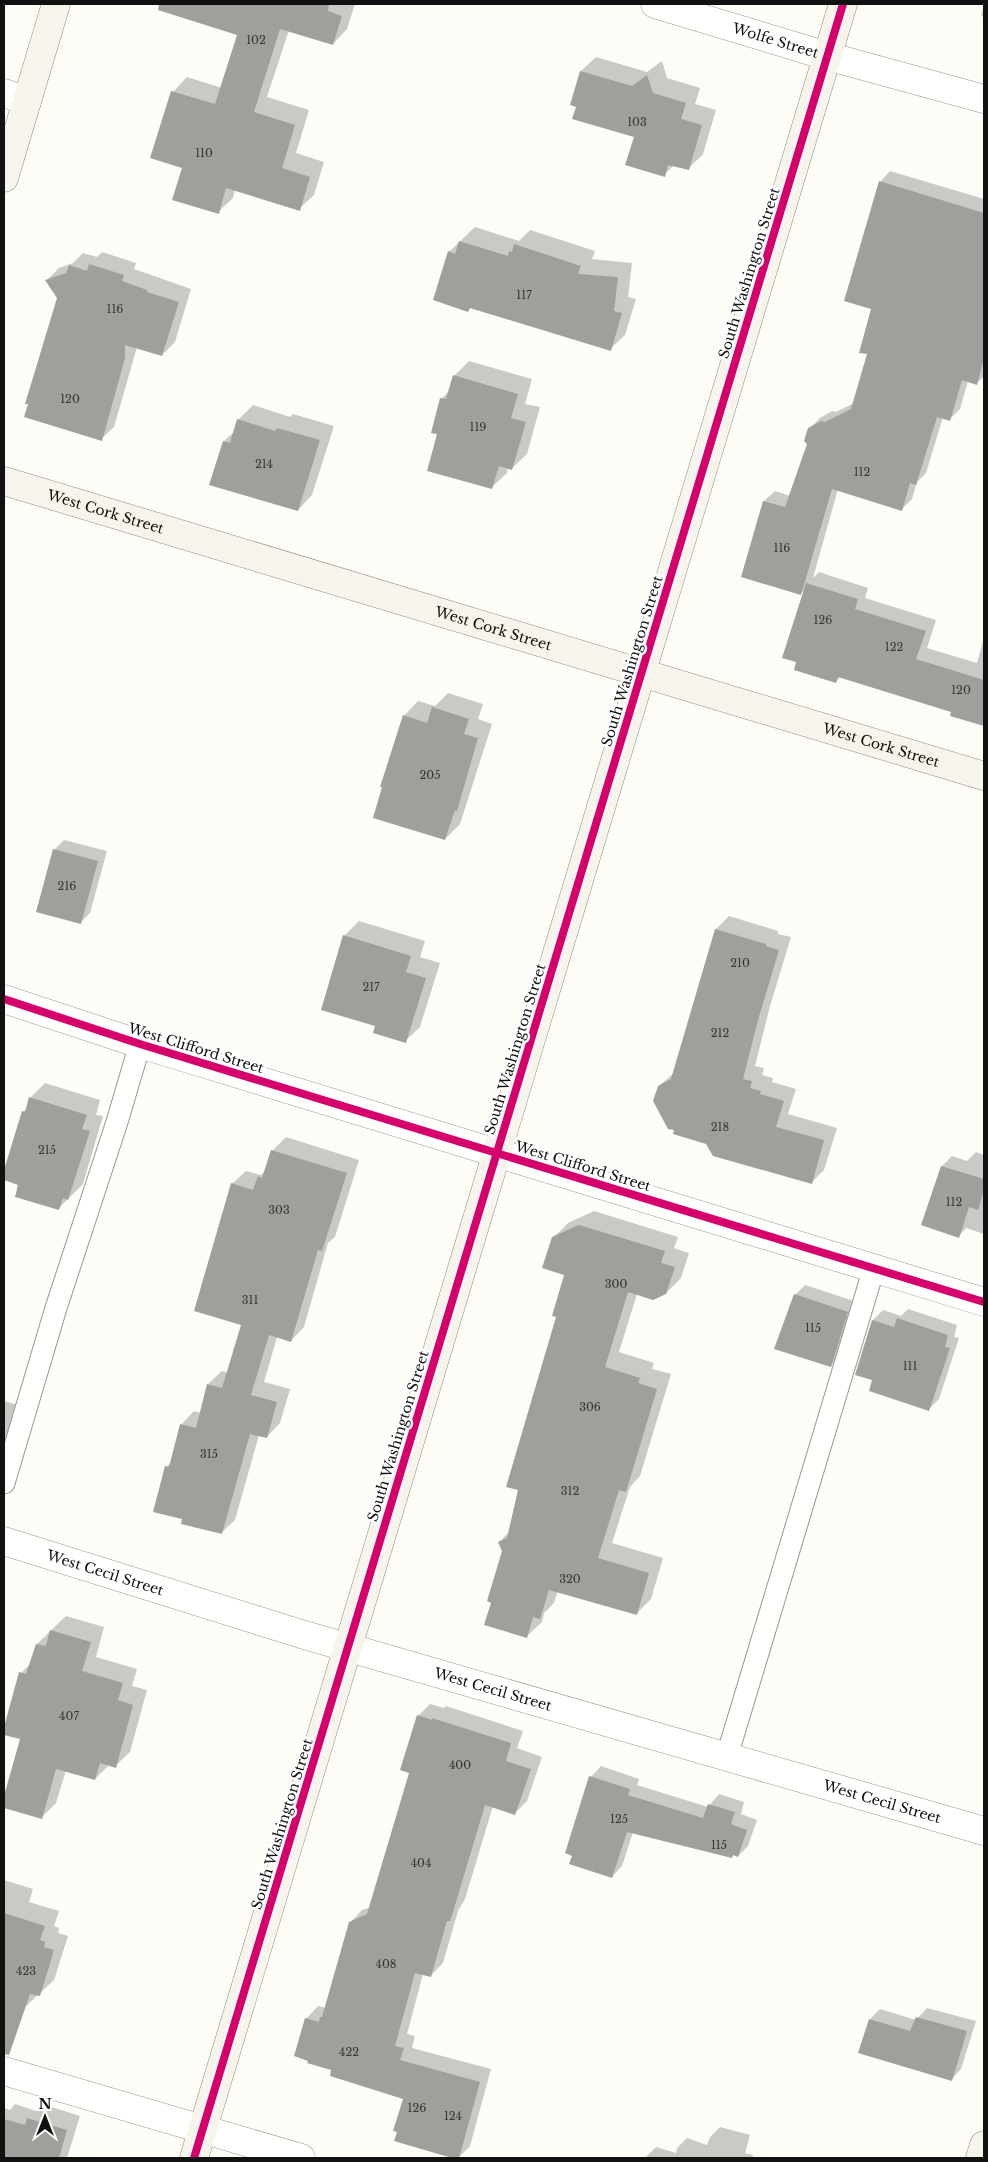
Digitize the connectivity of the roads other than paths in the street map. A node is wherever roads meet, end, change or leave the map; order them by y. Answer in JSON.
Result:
{"nodes":[{"id":1,"x":56,"y":4,"type":"edge"},
{"id":2,"x":656,"y":4,"type":"edge"},
{"id":3,"x":843,"y":4,"type":"edge"},
{"id":4,"x":827,"y":56,"type":"junction"},
{"id":5,"x":16,"y":97,"type":"edge"},
{"id":6,"x":984,"y":99,"type":"edge"},
{"id":7,"x":4,"y":178,"type":"edge"},
{"id":8,"x":4,"y":481,"type":"edge"},
{"id":9,"x":642,"y":674,"type":"junction"},
{"id":10,"x":984,"y":776,"type":"edge"},
{"id":11,"x":4,"y":999,"type":"edge"},
{"id":12,"x":140,"y":1044,"type":"junction"},
{"id":13,"x":497,"y":1153,"type":"junction"},
{"id":14,"x":874,"y":1268,"type":"junction"},
{"id":15,"x":984,"y":1302,"type":"edge"},
{"id":16,"x":4,"y":1483,"type":"edge"},
{"id":17,"x":4,"y":1541,"type":"edge"},
{"id":18,"x":348,"y":1647,"type":"junction"},
{"id":19,"x":727,"y":1756,"type":"junction"},
{"id":20,"x":984,"y":1831,"type":"edge"},
{"id":21,"x":4,"y":2070,"type":"edge"},
{"id":22,"x":202,"y":2130,"type":"junction"},
{"id":23,"x":984,"y":2145,"type":"edge"},
{"id":24,"x":194,"y":2158,"type":"edge"},
{"id":25,"x":301,"y":2158,"type":"edge"},
{"id":26,"x":980,"y":2158,"type":"edge"}],
"edges":[{"from":1,"to":5,"type":"street"},
{"from":2,"to":4,"type":"street","name":"Wolfe Street"},
{"from":3,"to":4,"type":"street","name":"South Washington Street"},
{"from":4,"to":6,"type":"street","name":"Wolfe Street"},
{"from":4,"to":9,"type":"street","name":"South Washington Street"},
{"from":5,"to":7,"type":"street"},
{"from":8,"to":9,"type":"street","name":"West Cork Street"},
{"from":9,"to":10,"type":"street","name":"West Cork Street"},
{"from":9,"to":13,"type":"street","name":"South Washington Street"},
{"from":11,"to":12,"type":"street","name":"West Clifford Street"},
{"from":12,"to":13,"type":"street","name":"West Clifford Street"},
{"from":12,"to":16,"type":"lane"},
{"from":13,"to":14,"type":"street","name":"West Clifford Street"},
{"from":13,"to":18,"type":"street","name":"South Washington Street"},
{"from":14,"to":15,"type":"street","name":"West Clifford Street"},
{"from":14,"to":19,"type":"lane"},
{"from":17,"to":18,"type":"street","name":"West Cecil Street"},
{"from":18,"to":19,"type":"street","name":"West Cecil Street"},
{"from":18,"to":22,"type":"street","name":"South Washington Street"},
{"from":19,"to":20,"type":"street","name":"West Cecil Street"},
{"from":21,"to":22,"type":"street"},
{"from":22,"to":24,"type":"street","name":"South Washington Street"},
{"from":22,"to":25,"type":"street"},
{"from":23,"to":26,"type":"street"}]}
